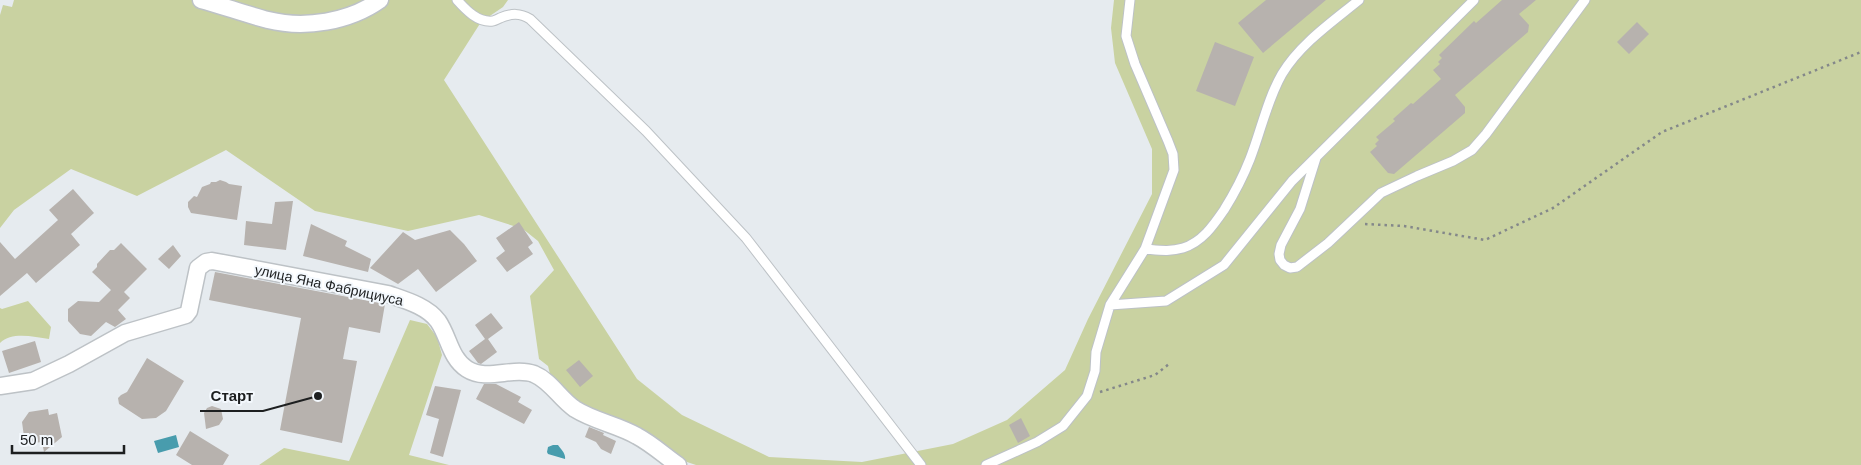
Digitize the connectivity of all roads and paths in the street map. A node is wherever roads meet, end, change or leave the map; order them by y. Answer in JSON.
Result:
{"nodes":[{"id":1,"x":201,"y":0,"type":"edge"},
{"id":2,"x":380,"y":0,"type":"edge"},
{"id":3,"x":457,"y":0,"type":"edge"},
{"id":4,"x":1130,"y":0,"type":"edge"},
{"id":5,"x":1359,"y":0,"type":"edge"},
{"id":6,"x":1474,"y":0,"type":"edge"},
{"id":7,"x":1585,"y":0,"type":"edge"},
{"id":8,"x":1861,"y":52,"type":"edge"},
{"id":9,"x":1316,"y":158,"type":"junction"},
{"id":10,"x":1349,"y":223,"type":"junction"},
{"id":11,"x":1145,"y":249,"type":"junction"},
{"id":12,"x":1110,"y":304,"type":"junction"},
{"id":13,"x":1169,"y":364,"type":"dead end"},
{"id":14,"x":0,"y":386,"type":"edge"},
{"id":15,"x":1087,"y":396,"type":"junction"},
{"id":16,"x":678,"y":465,"type":"edge"},
{"id":17,"x":921,"y":465,"type":"edge"},
{"id":18,"x":986,"y":465,"type":"edge"}],
"edges":[{"from":1,"to":2,"type":"street"},
{"from":3,"to":17,"type":"lane"},
{"from":4,"to":11,"type":"lane"},
{"from":5,"to":11,"type":"lane"},
{"from":6,"to":9,"type":"lane"},
{"from":7,"to":10,"type":"lane"},
{"from":8,"to":10,"type":"path"},
{"from":9,"to":10,"type":"lane"},
{"from":9,"to":12,"type":"lane"},
{"from":11,"to":12,"type":"lane"},
{"from":12,"to":15,"type":"lane"},
{"from":13,"to":15,"type":"path"},
{"from":14,"to":16,"type":"street","name":"улица Яна Фабрициуса"},
{"from":15,"to":18,"type":"lane"}]}
